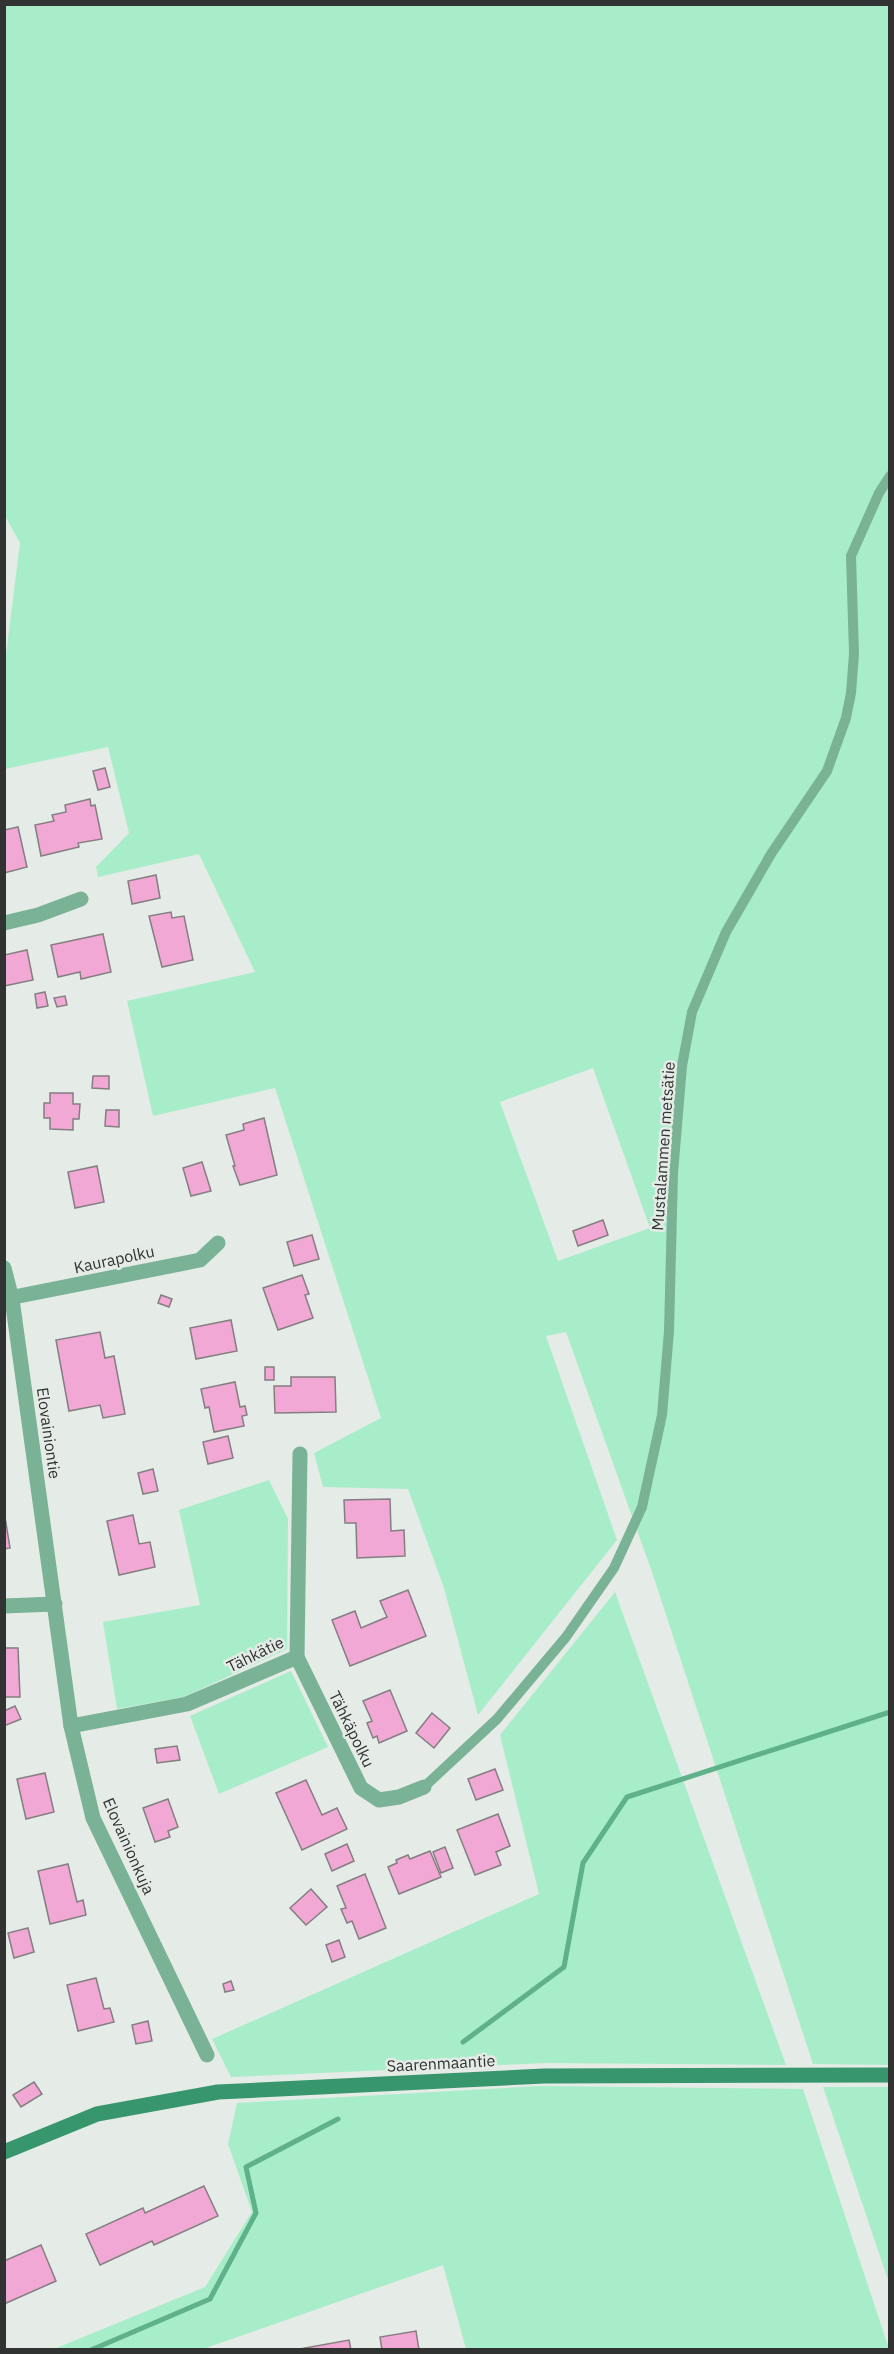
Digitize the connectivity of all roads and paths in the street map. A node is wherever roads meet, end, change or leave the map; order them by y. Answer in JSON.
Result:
{"nodes":[{"id":1,"x":890,"y":476,"type":"edge"},
{"id":2,"x":81,"y":899,"type":"dead end"},
{"id":3,"x":4,"y":923,"type":"edge"},
{"id":4,"x":218,"y":1243,"type":"dead end"},
{"id":5,"x":4,"y":1268,"type":"edge"},
{"id":6,"x":8,"y":1299,"type":"edge"},
{"id":7,"x":300,"y":1454,"type":"dead end"},
{"id":8,"x":55,"y":1604,"type":"junction"},
{"id":9,"x":4,"y":1606,"type":"edge"},
{"id":10,"x":297,"y":1657,"type":"junction"},
{"id":11,"x":71,"y":1726,"type":"junction"},
{"id":12,"x":424,"y":1786,"type":"joint"},
{"id":13,"x":207,"y":2055,"type":"dead end"},
{"id":14,"x":890,"y":2075,"type":"edge"},
{"id":15,"x":4,"y":2152,"type":"edge"}],
"edges":[{"from":1,"to":12,"type":"lane","name":"Mustalammen metsätie"},
{"from":2,"to":3,"type":"street"},
{"from":4,"to":6,"type":"street","name":"Kaurapolku"},
{"from":5,"to":6,"type":"street","name":"Elovainiontie"},
{"from":6,"to":8,"type":"street","name":"Elovainiontie"},
{"from":7,"to":10,"type":"street","name":"Tähkätie"},
{"from":8,"to":9,"type":"street"},
{"from":8,"to":11,"type":"street","name":"Elovainionkuja"},
{"from":10,"to":11,"type":"street","name":"Tähkätie"},
{"from":10,"to":12,"type":"street","name":"Tähkäpolku"},
{"from":11,"to":13,"type":"street","name":"Elovainionkuja"},
{"from":14,"to":15,"type":"street","name":"Saarenmaantie"}]}
